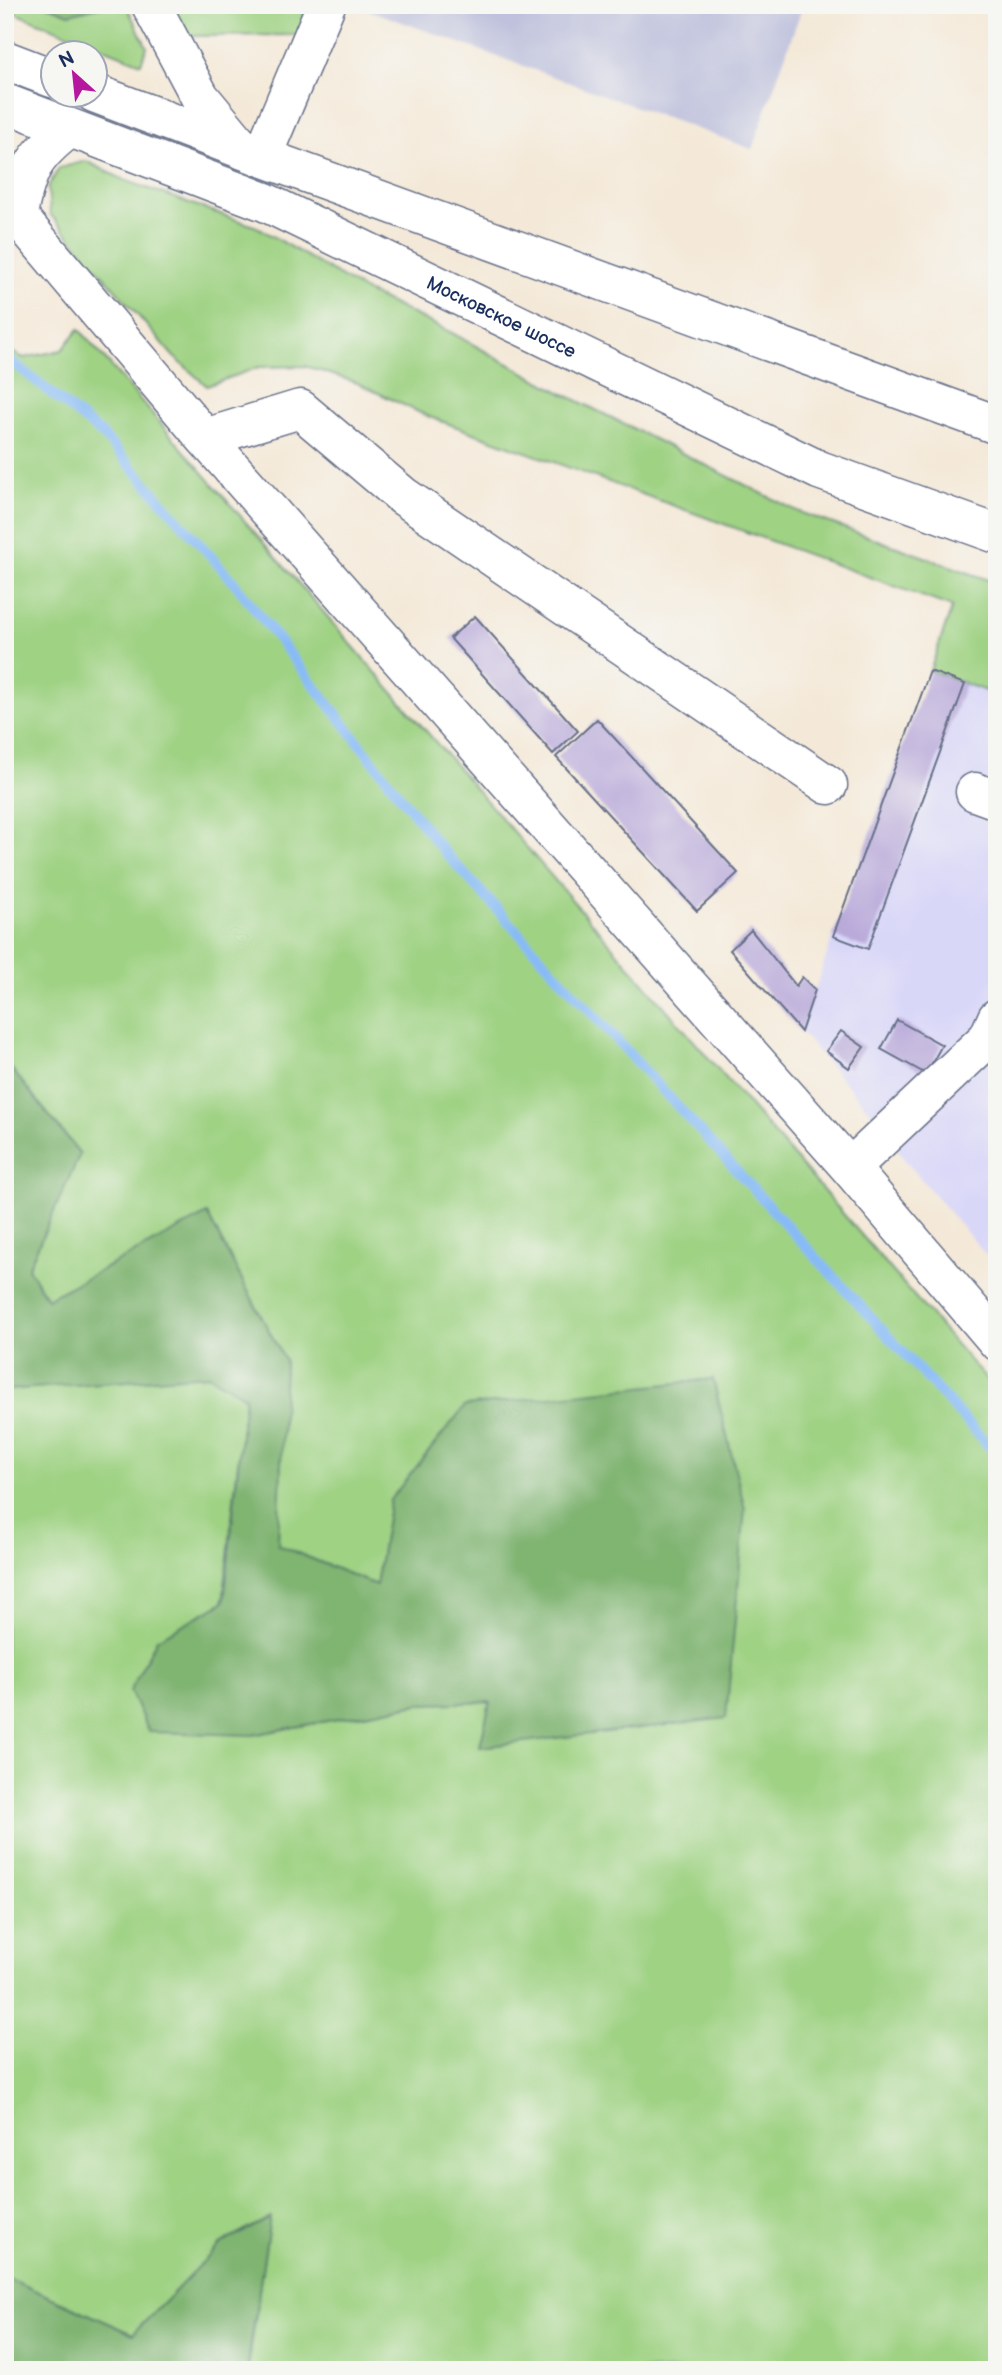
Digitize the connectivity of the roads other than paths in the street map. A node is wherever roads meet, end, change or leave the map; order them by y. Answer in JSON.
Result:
{"nodes":[{"id":1,"x":150,"y":5,"type":"edge"},
{"id":2,"x":326,"y":5,"type":"edge"},
{"id":3,"x":5,"y":60,"type":"edge"},
{"id":4,"x":38,"y":73,"type":"edge"},
{"id":5,"x":108,"y":98,"type":"edge"},
{"id":6,"x":5,"y":103,"type":"edge"},
{"id":7,"x":70,"y":128,"type":"junction"},
{"id":8,"x":253,"y":153,"type":"junction"},
{"id":9,"x":12,"y":208,"type":"edge"},
{"id":10,"x":997,"y":425,"type":"edge"},
{"id":11,"x":205,"y":438,"type":"junction"},
{"id":12,"x":997,"y":534,"type":"edge"},
{"id":13,"x":828,"y":785,"type":"dead end"},
{"id":14,"x":994,"y":1034,"type":"edge"},
{"id":15,"x":850,"y":1168,"type":"junction"},
{"id":16,"x":997,"y":1341,"type":"edge"}],
"edges":[{"from":1,"to":8,"type":"main road"},
{"from":2,"to":8,"type":"main road"},
{"from":3,"to":4,"type":"main road"},
{"from":5,"to":8,"type":"main road"},
{"from":6,"to":7,"type":"main road","name":"Московское шоссе"},
{"from":7,"to":9,"type":"main road"},
{"from":7,"to":12,"type":"main road","name":"Московское шоссе"},
{"from":8,"to":10,"type":"main road"},
{"from":9,"to":11,"type":"main road"},
{"from":11,"to":13,"type":"main road"},
{"from":11,"to":15,"type":"main road"},
{"from":14,"to":15,"type":"main road"},
{"from":15,"to":16,"type":"main road"}]}
